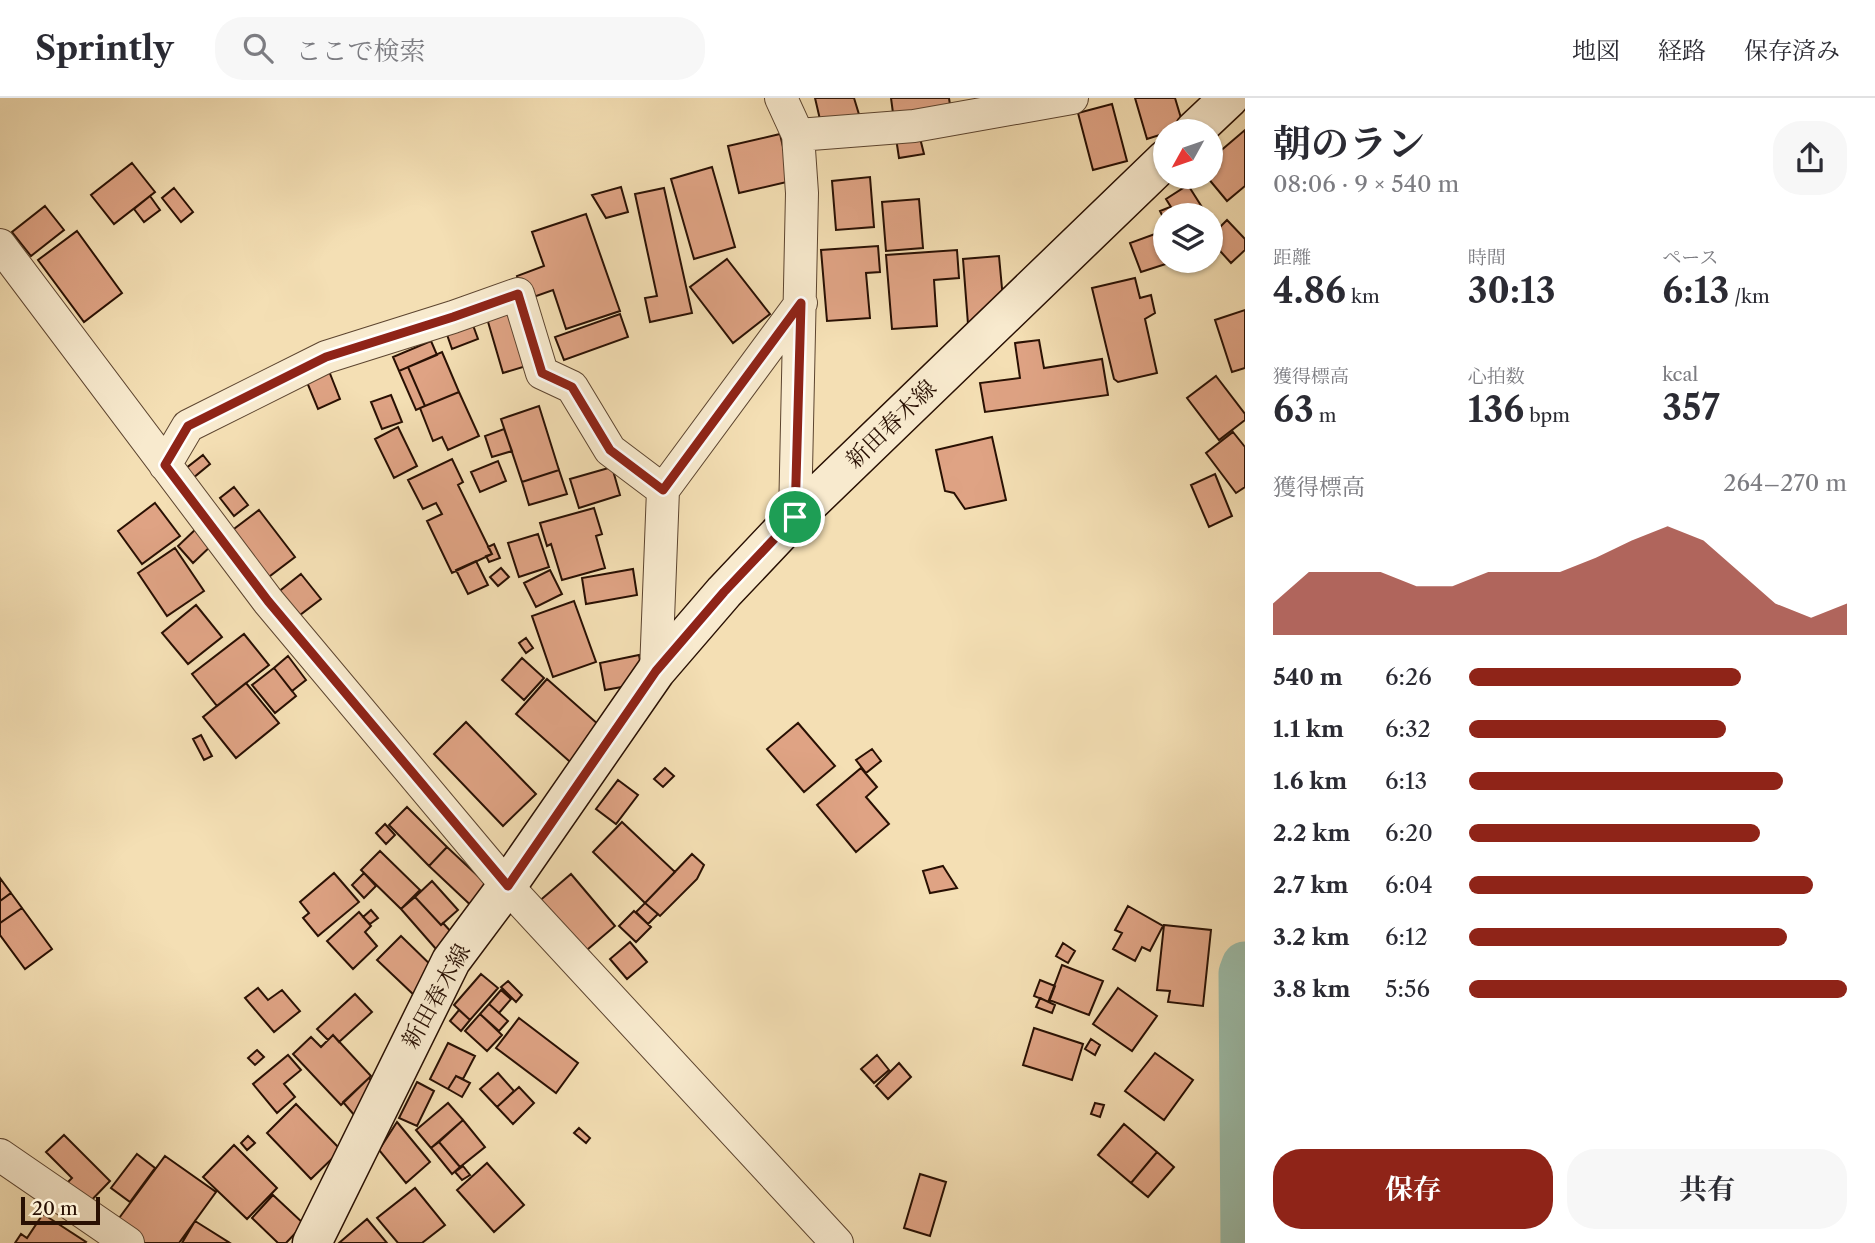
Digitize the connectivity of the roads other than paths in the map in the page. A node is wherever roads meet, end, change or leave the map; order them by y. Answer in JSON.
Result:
{"nodes":[{"id":1,"x":781,"y":98,"type":"edge"},
{"id":2,"x":1072,"y":98,"type":"edge"},
{"id":3,"x":1229,"y":98,"type":"edge"},
{"id":4,"x":1207,"y":119,"type":"edge"},
{"id":5,"x":798,"y":135,"type":"junction"},
{"id":6,"x":1153,"y":172,"type":"edge"},
{"id":7,"x":0,"y":245,"type":"edge"},
{"id":8,"x":801,"y":303,"type":"junction"},
{"id":9,"x":165,"y":465,"type":"junction"},
{"id":10,"x":663,"y":490,"type":"junction"},
{"id":11,"x":795,"y":517,"type":"junction"},
{"id":12,"x":656,"y":671,"type":"junction"},
{"id":13,"x":508,"y":886,"type":"junction"},
{"id":14,"x":0,"y":1155,"type":"edge"},
{"id":15,"x":128,"y":1243,"type":"edge"},
{"id":16,"x":312,"y":1243,"type":"edge"},
{"id":17,"x":837,"y":1243,"type":"edge"}],
"edges":[{"from":1,"to":5,"type":"street"},
{"from":2,"to":5,"type":"street"},
{"from":3,"to":4,"type":"main road"},
{"from":5,"to":8,"type":"street"},
{"from":6,"to":11,"type":"main road","name":"新田春木線"},
{"from":7,"to":9,"type":"street"},
{"from":8,"to":10,"type":"street"},
{"from":8,"to":11,"type":"street"},
{"from":9,"to":10,"type":"street"},
{"from":9,"to":13,"type":"street"},
{"from":10,"to":12,"type":"street"},
{"from":11,"to":12,"type":"main road","name":"新田春木線"},
{"from":12,"to":13,"type":"main road","name":"新田春木線"},
{"from":13,"to":16,"type":"main road","name":"新田春木線"},
{"from":13,"to":17,"type":"street"},
{"from":14,"to":15,"type":"street"}]}
